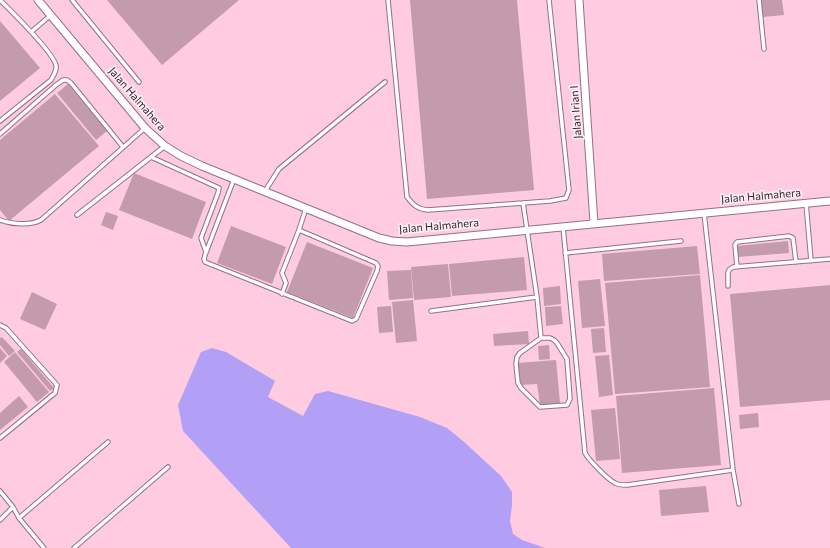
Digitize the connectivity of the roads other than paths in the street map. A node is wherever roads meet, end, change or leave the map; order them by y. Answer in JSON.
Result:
{"nodes":[{"id":1,"x":0,"y":0,"type":"edge"},
{"id":2,"x":38,"y":0,"type":"edge"},
{"id":3,"x":72,"y":0,"type":"edge"},
{"id":4,"x":388,"y":0,"type":"edge"},
{"id":5,"x":549,"y":0,"type":"edge"},
{"id":6,"x":579,"y":0,"type":"edge"},
{"id":7,"x":758,"y":0,"type":"edge"},
{"id":8,"x":51,"y":15,"type":"junction"},
{"id":9,"x":31,"y":32,"type":"junction"},
{"id":10,"x":764,"y":48,"type":"dead end"},
{"id":11,"x":139,"y":82,"type":"dead end"},
{"id":12,"x":385,"y":82,"type":"dead end"},
{"id":13,"x":0,"y":121,"type":"edge"},
{"id":14,"x":145,"y":128,"type":"junction"},
{"id":15,"x":0,"y":134,"type":"edge"},
{"id":16,"x":165,"y":146,"type":"junction"},
{"id":17,"x":123,"y":147,"type":"junction"},
{"id":18,"x":151,"y":157,"type":"junction"},
{"id":19,"x":234,"y":179,"type":"junction"},
{"id":20,"x":265,"y":192,"type":"junction"},
{"id":21,"x":830,"y":201,"type":"edge"},
{"id":22,"x":523,"y":203,"type":"junction"},
{"id":23,"x":806,"y":203,"type":"junction"},
{"id":24,"x":306,"y":208,"type":"junction"},
{"id":25,"x":704,"y":213,"type":"junction"},
{"id":26,"x":78,"y":215,"type":"dead end"},
{"id":27,"x":0,"y":220,"type":"edge"},
{"id":28,"x":594,"y":223,"type":"junction"},
{"id":29,"x":563,"y":226,"type":"junction"},
{"id":30,"x":527,"y":229,"type":"junction"},
{"id":31,"x":299,"y":230,"type":"junction"},
{"id":32,"x":681,"y":241,"type":"dead end"},
{"id":33,"x":206,"y":252,"type":"junction"},
{"id":34,"x":565,"y":253,"type":"junction"},
{"id":35,"x":830,"y":259,"type":"edge"},
{"id":36,"x":811,"y":261,"type":"junction"},
{"id":37,"x":796,"y":262,"type":"junction"},
{"id":38,"x":737,"y":267,"type":"junction"},
{"id":39,"x":728,"y":286,"type":"dead end"},
{"id":40,"x":282,"y":294,"type":"junction"},
{"id":41,"x":537,"y":296,"type":"junction"},
{"id":42,"x":431,"y":311,"type":"dead end"},
{"id":43,"x":0,"y":325,"type":"edge"},
{"id":44,"x":541,"y":338,"type":"junction"},
{"id":45,"x":0,"y":438,"type":"edge"},
{"id":46,"x":108,"y":442,"type":"dead end"},
{"id":47,"x":168,"y":467,"type":"dead end"},
{"id":48,"x":733,"y":470,"type":"junction"},
{"id":49,"x":0,"y":491,"type":"edge"},
{"id":50,"x":739,"y":504,"type":"dead end"},
{"id":51,"x":13,"y":507,"type":"junction"},
{"id":52,"x":19,"y":518,"type":"junction"},
{"id":53,"x":0,"y":520,"type":"edge"},
{"id":54,"x":44,"y":548,"type":"edge"},
{"id":55,"x":74,"y":548,"type":"edge"}],
"edges":[{"from":1,"to":9,"type":"lane"},
{"from":2,"to":8,"type":"street","name":"Jalan Halmahera"},
{"from":3,"to":11,"type":"lane"},
{"from":4,"to":22,"type":"lane"},
{"from":5,"to":22,"type":"lane"},
{"from":6,"to":28,"type":"street","name":"Jalan Irian I"},
{"from":7,"to":10,"type":"lane"},
{"from":8,"to":9,"type":"lane"},
{"from":8,"to":14,"type":"street","name":"Jalan Halmahera"},
{"from":9,"to":13,"type":"lane"},
{"from":12,"to":20,"type":"lane"},
{"from":14,"to":16,"type":"street","name":"Jalan Halmahera"},
{"from":14,"to":17,"type":"lane"},
{"from":15,"to":17,"type":"lane"},
{"from":16,"to":18,"type":"lane"},
{"from":16,"to":19,"type":"street","name":"Jalan Halmahera"},
{"from":17,"to":27,"type":"lane"},
{"from":18,"to":26,"type":"lane"},
{"from":18,"to":33,"type":"lane"},
{"from":19,"to":20,"type":"street","name":"Jalan Halmahera"},
{"from":19,"to":33,"type":"lane"},
{"from":20,"to":24,"type":"street","name":"Jalan Halmahera"},
{"from":21,"to":23,"type":"street","name":"Jalan Halmahera"},
{"from":22,"to":30,"type":"lane"},
{"from":23,"to":25,"type":"street","name":"Jalan Halmahera"},
{"from":23,"to":36,"type":"lane"},
{"from":24,"to":30,"type":"street","name":"Jalan Halmahera"},
{"from":24,"to":31,"type":"lane"},
{"from":25,"to":28,"type":"street","name":"Jalan Halmahera"},
{"from":25,"to":48,"type":"lane"},
{"from":28,"to":29,"type":"street","name":"Jalan Halmahera"},
{"from":29,"to":30,"type":"street","name":"Jalan Halmahera"},
{"from":29,"to":34,"type":"lane"},
{"from":30,"to":41,"type":"lane"},
{"from":31,"to":40,"type":"lane"},
{"from":31,"to":40,"type":"lane"},
{"from":32,"to":34,"type":"lane"},
{"from":33,"to":40,"type":"lane"},
{"from":34,"to":48,"type":"lane"},
{"from":35,"to":36,"type":"lane"},
{"from":36,"to":37,"type":"lane"},
{"from":37,"to":38,"type":"lane"},
{"from":37,"to":38,"type":"lane"},
{"from":38,"to":39,"type":"lane"},
{"from":41,"to":42,"type":"lane"},
{"from":41,"to":44,"type":"lane"},
{"from":43,"to":45,"type":"lane"},
{"from":44,"to":44,"type":"lane"},
{"from":46,"to":52,"type":"lane"},
{"from":47,"to":55,"type":"lane"},
{"from":48,"to":50,"type":"lane"},
{"from":49,"to":51,"type":"lane"},
{"from":51,"to":52,"type":"lane"},
{"from":51,"to":53,"type":"lane"},
{"from":52,"to":54,"type":"lane"}]}
